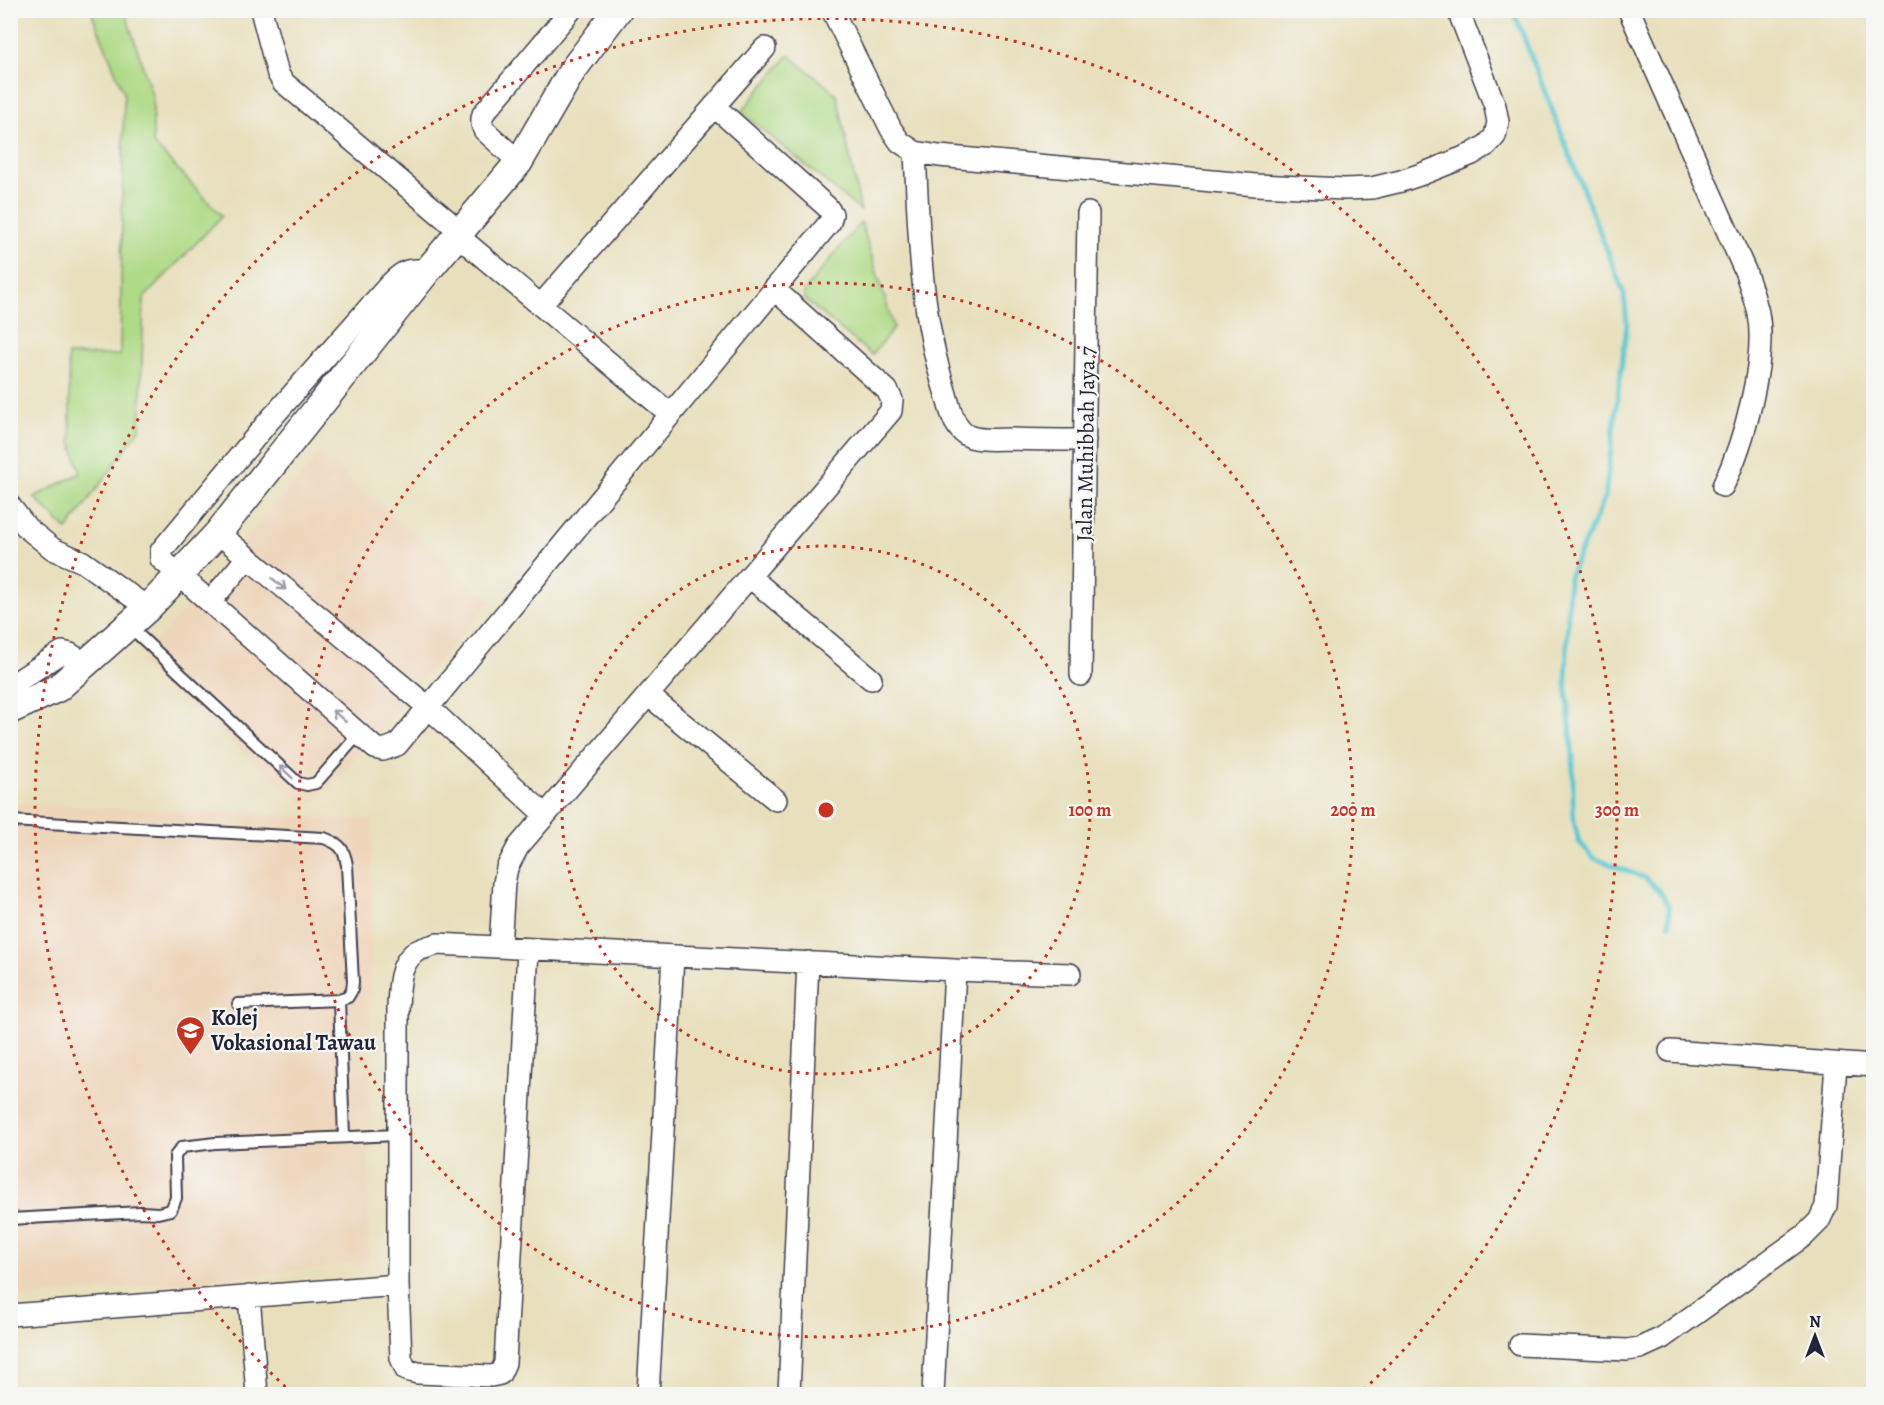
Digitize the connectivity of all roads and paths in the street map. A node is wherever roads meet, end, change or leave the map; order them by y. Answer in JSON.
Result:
{"nodes":[{"id":1,"x":261,"y":10,"type":"edge"},
{"id":2,"x":571,"y":10,"type":"edge"},
{"id":3,"x":618,"y":10,"type":"edge"},
{"id":4,"x":832,"y":10,"type":"edge"},
{"id":5,"x":1458,"y":10,"type":"edge"},
{"id":6,"x":1629,"y":10,"type":"edge"},
{"id":7,"x":765,"y":48,"type":"dead end"},
{"id":8,"x":714,"y":106,"type":"junction"},
{"id":9,"x":915,"y":152,"type":"junction"},
{"id":10,"x":519,"y":162,"type":"junction"},
{"id":11,"x":1088,"y":213,"type":"dead end"},
{"id":12,"x":459,"y":234,"type":"junction"},
{"id":13,"x":428,"y":270,"type":"junction"},
{"id":14,"x":774,"y":289,"type":"junction"},
{"id":15,"x":541,"y":305,"type":"junction"},
{"id":16,"x":669,"y":413,"type":"junction"},
{"id":17,"x":1084,"y":440,"type":"junction"},
{"id":18,"x":1723,"y":486,"type":"dead end"},
{"id":19,"x":10,"y":506,"type":"edge"},
{"id":20,"x":218,"y":533,"type":"junction"},
{"id":21,"x":248,"y":558,"type":"junction"},
{"id":22,"x":180,"y":575,"type":"junction"},
{"id":23,"x":750,"y":577,"type":"junction"},
{"id":24,"x":210,"y":602,"type":"junction"},
{"id":25,"x":138,"y":617,"type":"junction"},
{"id":26,"x":86,"y":663,"type":"junction"},
{"id":27,"x":1081,"y":675,"type":"dead end"},
{"id":28,"x":871,"y":679,"type":"dead end"},
{"id":29,"x":10,"y":686,"type":"edge"},
{"id":30,"x":648,"y":695,"type":"junction"},
{"id":31,"x":428,"y":707,"type":"junction"},
{"id":32,"x":10,"y":710,"type":"edge"},
{"id":33,"x":359,"y":734,"type":"junction"},
{"id":34,"x":776,"y":800,"type":"dead end"},
{"id":35,"x":545,"y":815,"type":"junction"},
{"id":36,"x":10,"y":821,"type":"edge"},
{"id":37,"x":500,"y":947,"type":"junction"},
{"id":38,"x":528,"y":950,"type":"junction"},
{"id":39,"x":673,"y":957,"type":"junction"},
{"id":40,"x":808,"y":962,"type":"junction"},
{"id":41,"x":955,"y":970,"type":"junction"},
{"id":42,"x":1070,"y":974,"type":"dead end"},
{"id":43,"x":339,"y":1000,"type":"junction"},
{"id":44,"x":238,"y":1004,"type":"dead end"},
{"id":45,"x":1670,"y":1051,"type":"dead end"},
{"id":46,"x":1836,"y":1064,"type":"junction"},
{"id":47,"x":1874,"y":1066,"type":"edge"},
{"id":48,"x":397,"y":1135,"type":"junction"},
{"id":49,"x":344,"y":1137,"type":"junction"},
{"id":50,"x":10,"y":1219,"type":"edge"},
{"id":51,"x":398,"y":1285,"type":"junction"},
{"id":52,"x":249,"y":1296,"type":"junction"},
{"id":53,"x":10,"y":1315,"type":"edge"},
{"id":54,"x":1520,"y":1345,"type":"dead end"},
{"id":55,"x":257,"y":1395,"type":"edge"},
{"id":56,"x":648,"y":1395,"type":"edge"},
{"id":57,"x":789,"y":1395,"type":"edge"},
{"id":58,"x":933,"y":1395,"type":"edge"}],
"edges":[{"from":1,"to":12,"type":"street"},
{"from":2,"to":10,"type":"street"},
{"from":3,"to":10,"type":"street"},
{"from":4,"to":9,"type":"street"},
{"from":5,"to":9,"type":"street"},
{"from":6,"to":18,"type":"street"},
{"from":7,"to":8,"type":"street"},
{"from":8,"to":14,"type":"street"},
{"from":8,"to":15,"type":"street"},
{"from":9,"to":17,"type":"street"},
{"from":10,"to":12,"type":"street"},
{"from":11,"to":17,"type":"street","name":"Jalan Muhibbah Jaya 7"},
{"from":12,"to":13,"type":"street"},
{"from":12,"to":15,"type":"street"},
{"from":13,"to":20,"type":"street"},
{"from":13,"to":22,"type":"street"},
{"from":14,"to":16,"type":"street"},
{"from":14,"to":23,"type":"street"},
{"from":15,"to":16,"type":"street"},
{"from":16,"to":31,"type":"street"},
{"from":17,"to":27,"type":"street","name":"Jalan Muhibbah Jaya 7"},
{"from":19,"to":25,"type":"street"},
{"from":20,"to":21,"type":"street"},
{"from":20,"to":22,"type":"street"},
{"from":21,"to":24,"type":"street"},
{"from":21,"to":31,"type":"street","one_way":true},
{"from":22,"to":24,"type":"street"},
{"from":22,"to":25,"type":"street"},
{"from":23,"to":28,"type":"street"},
{"from":23,"to":30,"type":"street"},
{"from":33,"to":24,"type":"street","one_way":true},
{"from":25,"to":26,"type":"street"},
{"from":33,"to":25,"type":"lane","one_way":true},
{"from":26,"to":29,"type":"street"},
{"from":26,"to":32,"type":"street"},
{"from":30,"to":34,"type":"street"},
{"from":30,"to":35,"type":"street"},
{"from":31,"to":33,"type":"street"},
{"from":31,"to":35,"type":"street"},
{"from":35,"to":37,"type":"street"},
{"from":36,"to":43,"type":"lane"},
{"from":37,"to":38,"type":"street"},
{"from":37,"to":48,"type":"street"},
{"from":38,"to":39,"type":"street"},
{"from":38,"to":51,"type":"street"},
{"from":39,"to":40,"type":"street"},
{"from":39,"to":56,"type":"street"},
{"from":40,"to":41,"type":"street"},
{"from":40,"to":57,"type":"street"},
{"from":41,"to":42,"type":"street"},
{"from":41,"to":58,"type":"street"},
{"from":43,"to":44,"type":"lane"},
{"from":43,"to":49,"type":"lane"},
{"from":45,"to":46,"type":"street"},
{"from":46,"to":47,"type":"street"},
{"from":46,"to":54,"type":"street"},
{"from":48,"to":49,"type":"lane"},
{"from":48,"to":51,"type":"street"},
{"from":49,"to":50,"type":"lane"},
{"from":51,"to":52,"type":"street"},
{"from":52,"to":53,"type":"street"},
{"from":52,"to":55,"type":"street"}]}
